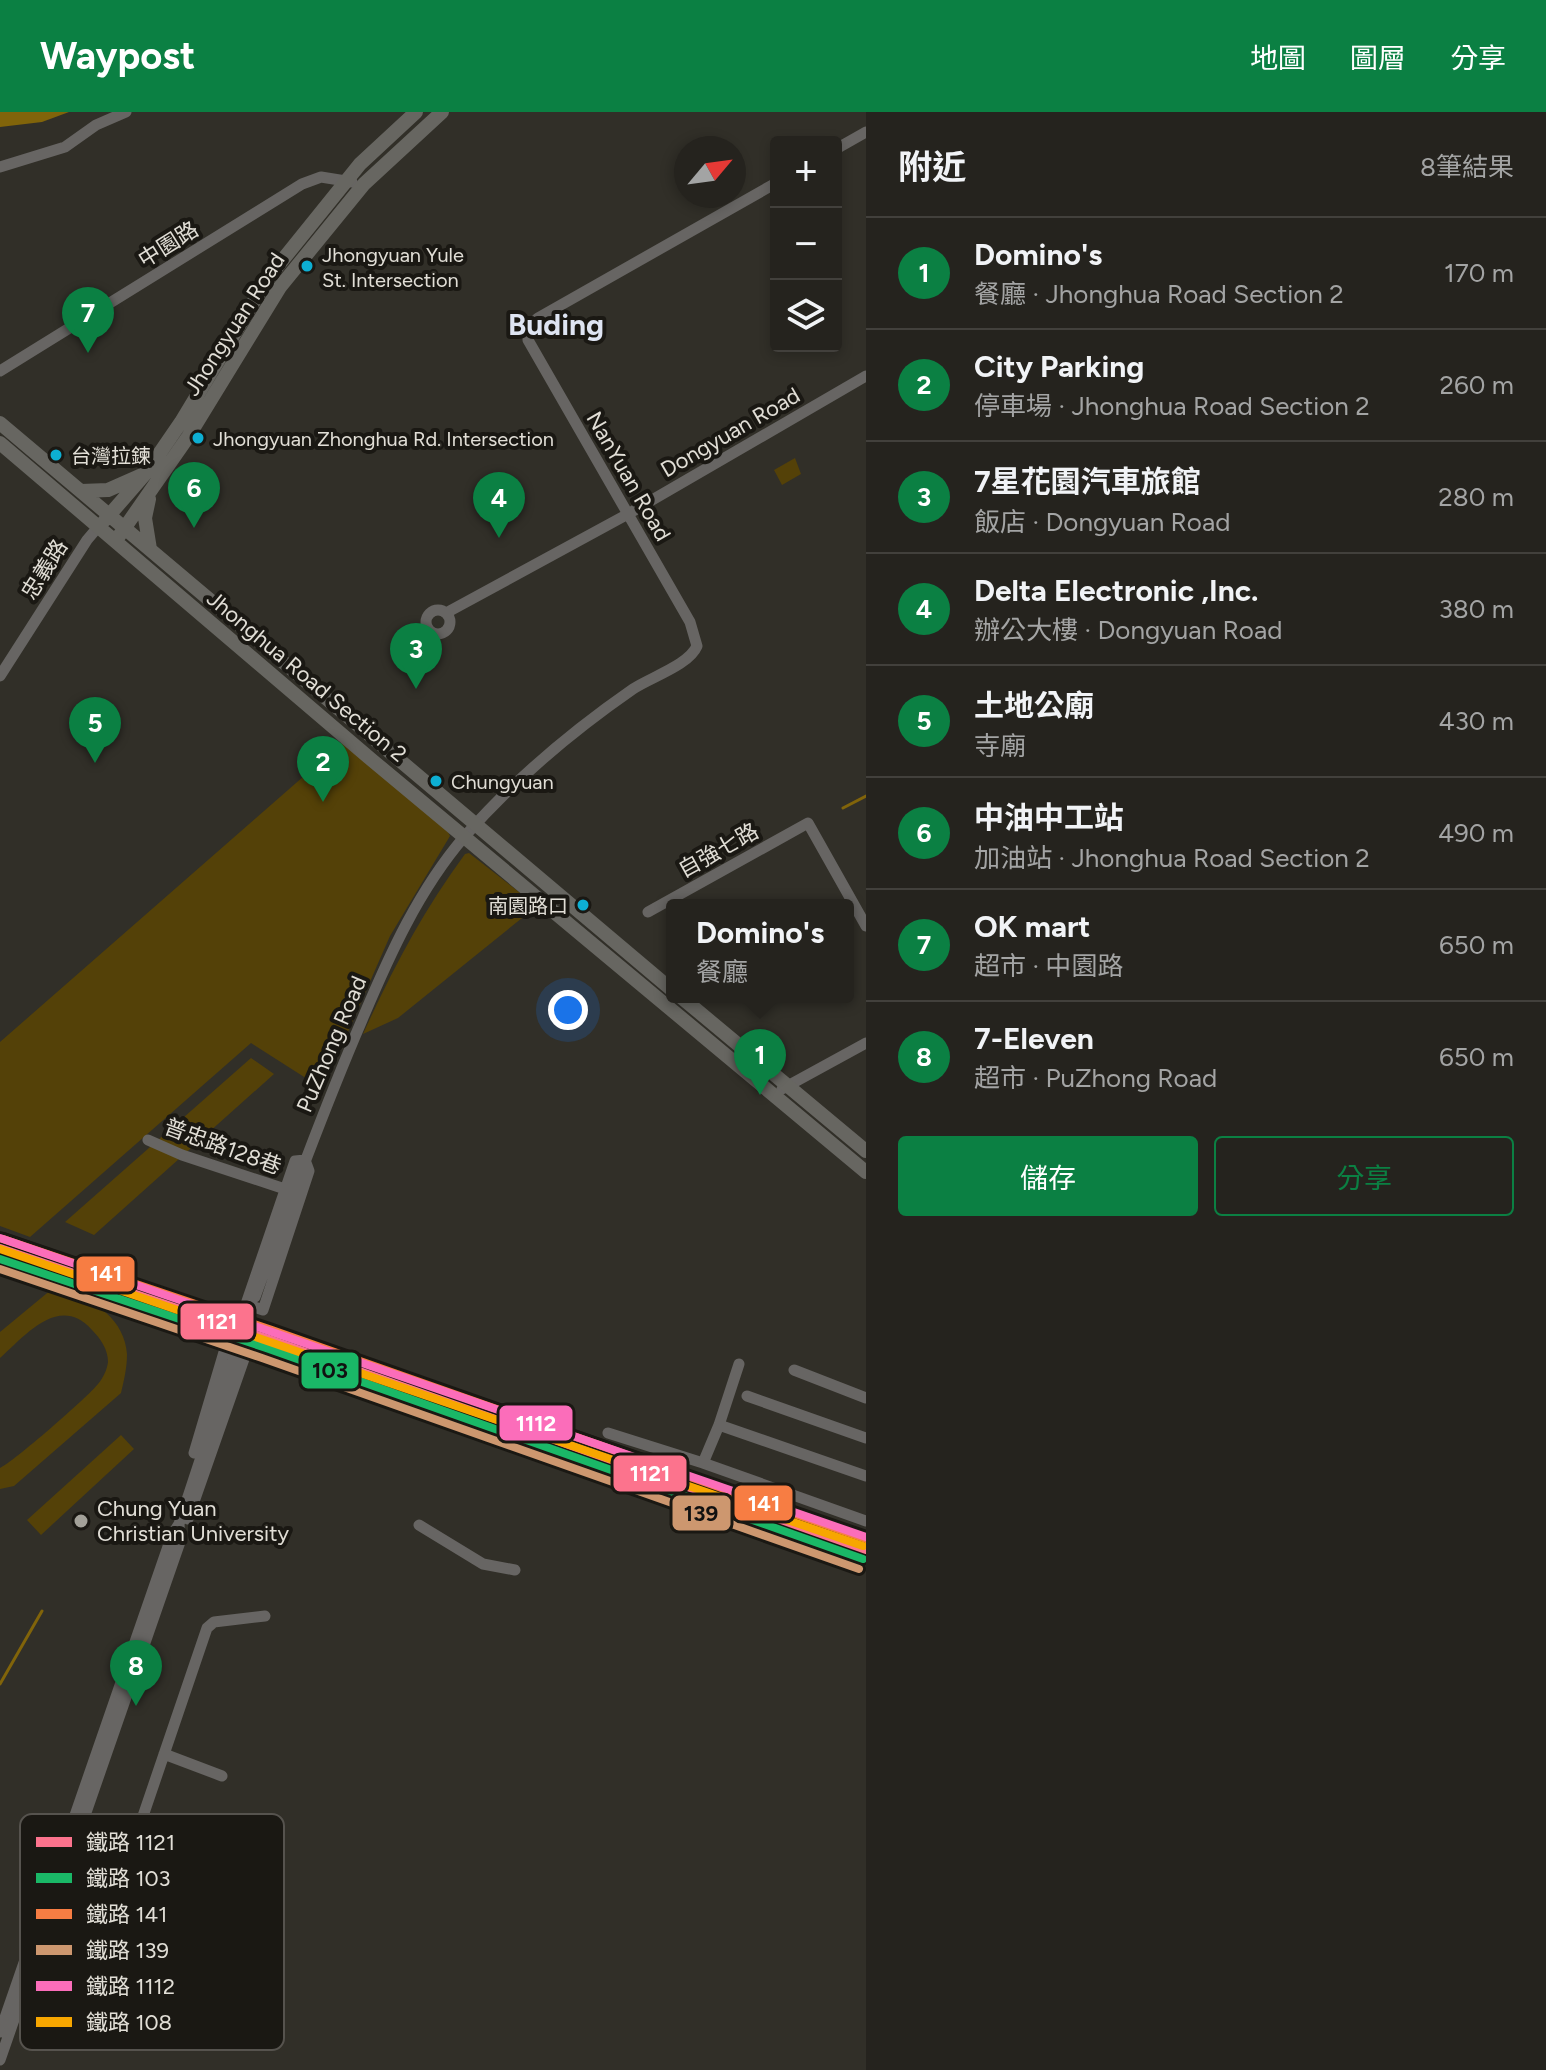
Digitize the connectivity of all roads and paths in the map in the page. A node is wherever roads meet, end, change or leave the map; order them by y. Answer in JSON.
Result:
{"nodes":[{"id":1,"x":126,"y":112,"type":"edge"},
{"id":2,"x":416,"y":112,"type":"edge"},
{"id":3,"x":442,"y":112,"type":"edge"},
{"id":4,"x":866,"y":132,"type":"edge"},
{"id":5,"x":842,"y":146,"type":"edge"},
{"id":6,"x":0,"y":167,"type":"edge"},
{"id":7,"x":346,"y":181,"type":"junction"},
{"id":8,"x":364,"y":184,"type":"junction"},
{"id":9,"x":770,"y":186,"type":"edge"},
{"id":10,"x":0,"y":371,"type":"edge"},
{"id":11,"x":866,"y":376,"type":"edge"},
{"id":12,"x":0,"y":423,"type":"edge"},
{"id":13,"x":0,"y":443,"type":"edge"},
{"id":14,"x":146,"y":473,"type":"junction"},
{"id":15,"x":151,"y":489,"type":"junction"},
{"id":16,"x":81,"y":491,"type":"junction"},
{"id":17,"x":628,"y":514,"type":"junction"},
{"id":18,"x":109,"y":515,"type":"junction"},
{"id":19,"x":98,"y":527,"type":"junction"},
{"id":20,"x":125,"y":528,"type":"junction"},
{"id":21,"x":115,"y":540,"type":"junction"},
{"id":22,"x":150,"y":550,"type":"junction"},
{"id":23,"x":446,"y":613,"type":"dead end"},
{"id":24,"x":0,"y":676,"type":"edge"},
{"id":25,"x":477,"y":824,"type":"junction"},
{"id":26,"x":464,"y":837,"type":"junction"},
{"id":27,"x":671,"y":899,"type":"edge"},
{"id":28,"x":851,"y":899,"type":"edge"},
{"id":29,"x":666,"y":902,"type":"edge"},
{"id":30,"x":854,"y":905,"type":"edge"},
{"id":31,"x":648,"y":912,"type":"dead end"},
{"id":32,"x":866,"y":926,"type":"edge"},
{"id":33,"x":666,"y":985,"type":"edge"},
{"id":34,"x":688,"y":1003,"type":"edge"},
{"id":35,"x":866,"y":1043,"type":"edge"},
{"id":36,"x":787,"y":1086,"type":"junction"},
{"id":37,"x":773,"y":1093,"type":"junction"},
{"id":38,"x":148,"y":1140,"type":"dead end"},
{"id":39,"x":866,"y":1151,"type":"edge"},
{"id":40,"x":305,"y":1160,"type":"junction"},
{"id":41,"x":866,"y":1172,"type":"edge"},
{"id":42,"x":285,"y":1189,"type":"junction"},
{"id":43,"x":255,"y":1297,"type":"tunnel mouth"},
{"id":44,"x":232,"y":1363,"type":"tunnel mouth"},
{"id":45,"x":739,"y":1364,"type":"dead end"},
{"id":46,"x":794,"y":1370,"type":"dead end"},
{"id":47,"x":747,"y":1396,"type":"dead end"},
{"id":48,"x":866,"y":1398,"type":"edge"},
{"id":49,"x":719,"y":1425,"type":"junction"},
{"id":50,"x":608,"y":1433,"type":"dead end"},
{"id":51,"x":866,"y":1438,"type":"edge"},
{"id":52,"x":703,"y":1463,"type":"junction"},
{"id":53,"x":866,"y":1476,"type":"edge"},
{"id":54,"x":866,"y":1521,"type":"edge"},
{"id":55,"x":419,"y":1525,"type":"dead end"},
{"id":56,"x":176,"y":1538,"type":"junction"},
{"id":57,"x":515,"y":1570,"type":"dead end"},
{"id":58,"x":265,"y":1616,"type":"dead end"},
{"id":59,"x":164,"y":1754,"type":"junction"},
{"id":60,"x":222,"y":1776,"type":"dead end"},
{"id":61,"x":78,"y":1814,"type":"edge"},
{"id":62,"x":83,"y":1814,"type":"edge"},
{"id":63,"x":144,"y":1814,"type":"edge"},
{"id":64,"x":20,"y":1976,"type":"edge"},
{"id":65,"x":20,"y":2001,"type":"edge"},
{"id":66,"x":0,"y":2032,"type":"edge"},
{"id":67,"x":0,"y":2060,"type":"edge"}],
"edges":[{"from":1,"to":6,"type":"street"},
{"from":2,"to":7,"type":"main road","name":"Jhongyuan Road"},
{"from":3,"to":8,"type":"main road","name":"Jhongyuan Road"},
{"from":4,"to":5,"type":"street"},
{"from":7,"to":8,"type":"street","name":"中園路"},
{"from":7,"to":10,"type":"street","name":"中園路"},
{"from":7,"to":14,"type":"main road","name":"Jhongyuan Road"},
{"from":8,"to":15,"type":"main road","name":"Jhongyuan Road"},
{"from":9,"to":17,"type":"street","name":"NanYuan Road"},
{"from":11,"to":17,"type":"street","name":"Dongyuan Road"},
{"from":12,"to":16,"type":"main road","name":"Jhonghua Road Section 2"},
{"from":13,"to":19,"type":"main road","name":"Jhonghua Road Section 2"},
{"from":14,"to":16,"type":"main road"},
{"from":14,"to":18,"type":"main road","name":"Jhongyuan Road"},
{"from":15,"to":20,"type":"main road","name":"Jhongyuan Road"},
{"from":15,"to":22,"type":"main road"},
{"from":16,"to":18,"type":"main road","name":"Jhonghua Road Section 2"},
{"from":17,"to":23,"type":"street","name":"Dongyuan Road"},
{"from":17,"to":25,"type":"street","name":"NanYuan Road"},
{"from":18,"to":19,"type":"main road","name":"Jhongyuan Road"},
{"from":18,"to":20,"type":"main road","name":"Jhonghua Road Section 2"},
{"from":19,"to":21,"type":"main road","name":"Jhonghua Road Section 2"},
{"from":19,"to":24,"type":"street","name":"忠義路"},
{"from":20,"to":21,"type":"main road","name":"Jhongyuan Road"},
{"from":20,"to":22,"type":"main road","name":"Jhonghua Road Section 2"},
{"from":21,"to":26,"type":"main road","name":"Jhonghua Road Section 2"},
{"from":22,"to":25,"type":"main road","name":"Jhonghua Road Section 2"},
{"from":25,"to":26,"type":"street","name":"PuZhong Road"},
{"from":25,"to":33,"type":"main road","name":"Jhonghua Road Section 2"},
{"from":26,"to":37,"type":"main road","name":"Jhonghua Road Section 2"},
{"from":26,"to":40,"type":"street","name":"PuZhong Road"},
{"from":27,"to":28,"type":"street","name":"自強七路"},
{"from":29,"to":31,"type":"street","name":"自強七路"},
{"from":30,"to":32,"type":"street","name":"自強七路"},
{"from":34,"to":36,"type":"main road"},
{"from":35,"to":36,"type":"street"},
{"from":36,"to":37,"type":"street"},
{"from":36,"to":39,"type":"main road"},
{"from":37,"to":41,"type":"main road","name":"Jhonghua Road Section 2"},
{"from":38,"to":42,"type":"street","name":"普忠路128巷"},
{"from":40,"to":42,"type":"street"},
{"from":40,"to":42,"type":"street"},
{"from":40,"to":43,"type":"street","name":"PuZhong Road"},
{"from":44,"to":56,"type":"street"},
{"from":45,"to":49,"type":"street"},
{"from":46,"to":48,"type":"street"},
{"from":47,"to":51,"type":"street"},
{"from":49,"to":52,"type":"street"},
{"from":49,"to":53,"type":"street"},
{"from":50,"to":52,"type":"street"},
{"from":52,"to":54,"type":"street"},
{"from":55,"to":57,"type":"street"},
{"from":56,"to":56,"type":"street"},
{"from":56,"to":61,"type":"street"},
{"from":56,"to":62,"type":"street"},
{"from":58,"to":59,"type":"street"},
{"from":59,"to":60,"type":"street"},
{"from":59,"to":63,"type":"street"},
{"from":64,"to":66,"type":"street"},
{"from":65,"to":67,"type":"street"}]}
